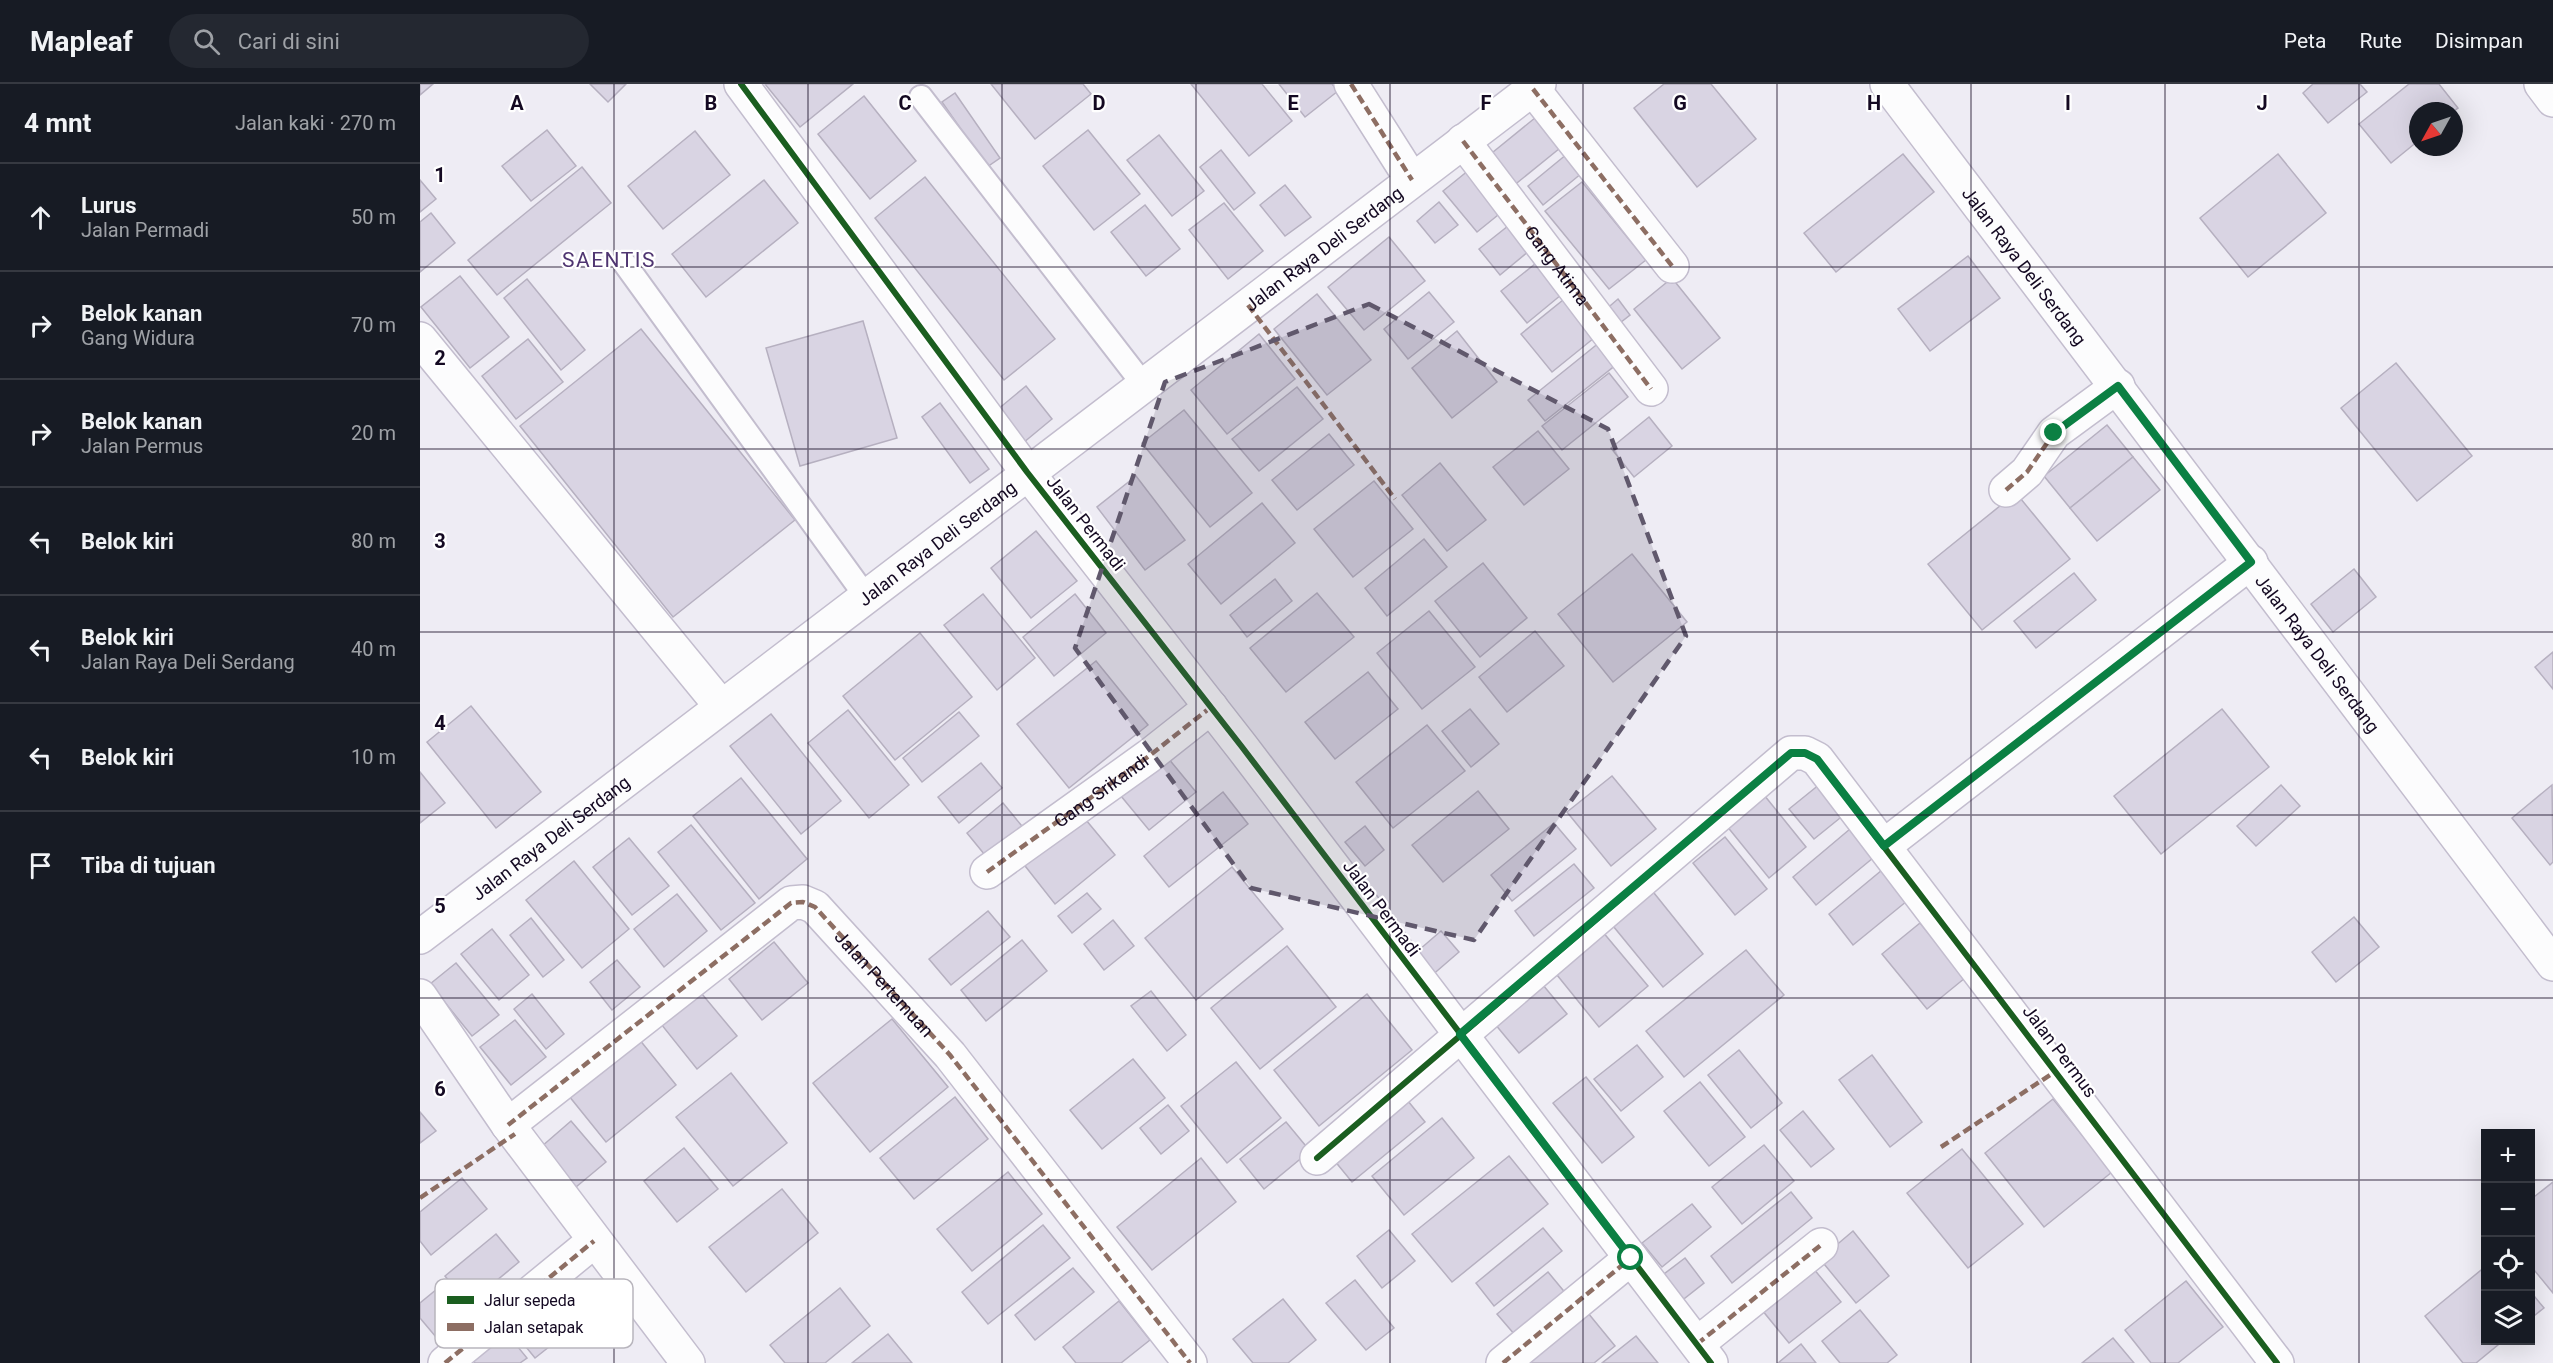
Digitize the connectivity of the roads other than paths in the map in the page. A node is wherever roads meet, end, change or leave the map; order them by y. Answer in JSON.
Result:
{"nodes":[{"id":1,"x":741,"y":84,"type":"edge"},
{"id":2,"x":1351,"y":84,"type":"edge"},
{"id":3,"x":1887,"y":84,"type":"edge"},
{"id":4,"x":2541,"y":84,"type":"edge"},
{"id":5,"x":1536,"y":86,"type":"edge"},
{"id":6,"x":921,"y":97,"type":"dead end"},
{"id":7,"x":2553,"y":100,"type":"edge"},
{"id":8,"x":1462,"y":141,"type":"junction"},
{"id":9,"x":1412,"y":180,"type":"junction"},
{"id":10,"x":625,"y":264,"type":"dead end"},
{"id":11,"x":1672,"y":266,"type":"dead end"},
{"id":12,"x":420,"y":339,"type":"edge"},
{"id":13,"x":1143,"y":384,"type":"junction"},
{"id":14,"x":2118,"y":386,"type":"junction"},
{"id":15,"x":1651,"y":389,"type":"dead end"},
{"id":16,"x":1027,"y":472,"type":"junction"},
{"id":17,"x":2006,"y":490,"type":"dead end"},
{"id":18,"x":2251,"y":562,"type":"junction"},
{"id":19,"x":867,"y":598,"type":"junction"},
{"id":20,"x":721,"y":706,"type":"junction"},
{"id":21,"x":1210,"y":707,"type":"junction"},
{"id":22,"x":1884,"y":846,"type":"junction"},
{"id":23,"x":987,"y":872,"type":"dead end"},
{"id":24,"x":420,"y":937,"type":"edge"},
{"id":25,"x":2553,"y":964,"type":"edge"},
{"id":26,"x":420,"y":996,"type":"edge"},
{"id":27,"x":1460,"y":1034,"type":"junction"},
{"id":28,"x":508,"y":1125,"type":"junction"},
{"id":29,"x":1317,"y":1158,"type":"dead end"},
{"id":30,"x":594,"y":1241,"type":"junction"},
{"id":31,"x":1821,"y":1245,"type":"dead end"},
{"id":32,"x":1631,"y":1258,"type":"junction"},
{"id":33,"x":548,"y":1279,"type":"edge"},
{"id":34,"x":623,"y":1279,"type":"edge"},
{"id":35,"x":633,"y":1292,"type":"edge"},
{"id":36,"x":463,"y":1348,"type":"edge"},
{"id":37,"x":1704,"y":1353,"type":"edge"},
{"id":38,"x":445,"y":1363,"type":"edge"},
{"id":39,"x":688,"y":1363,"type":"edge"},
{"id":40,"x":1190,"y":1363,"type":"edge"},
{"id":41,"x":1503,"y":1363,"type":"edge"},
{"id":42,"x":2277,"y":1363,"type":"edge"}],
"edges":[{"from":1,"to":16,"type":"street","name":"Jalan Permadi"},
{"from":2,"to":9,"type":"street"},
{"from":3,"to":14,"type":"street","name":"Jalan Raya Deli Serdang"},
{"from":4,"to":7,"type":"street"},
{"from":5,"to":8,"type":"street","name":"Jalan Raya Deli Serdang"},
{"from":5,"to":11,"type":"street"},
{"from":6,"to":13,"type":"lane"},
{"from":8,"to":9,"type":"street","name":"Jalan Raya Deli Serdang"},
{"from":8,"to":15,"type":"street","name":"Gang Atima"},
{"from":9,"to":13,"type":"street","name":"Jalan Raya Deli Serdang"},
{"from":10,"to":19,"type":"lane"},
{"from":12,"to":20,"type":"street"},
{"from":13,"to":16,"type":"street","name":"Jalan Raya Deli Serdang"},
{"from":14,"to":17,"type":"street"},
{"from":14,"to":18,"type":"street","name":"Jalan Raya Deli Serdang"},
{"from":16,"to":19,"type":"street","name":"Jalan Raya Deli Serdang"},
{"from":16,"to":21,"type":"street","name":"Jalan Permadi"},
{"from":18,"to":22,"type":"street"},
{"from":18,"to":25,"type":"street","name":"Jalan Raya Deli Serdang"},
{"from":19,"to":20,"type":"street","name":"Jalan Raya Deli Serdang"},
{"from":20,"to":24,"type":"street","name":"Jalan Raya Deli Serdang"},
{"from":21,"to":23,"type":"street","name":"Gang Srikandi"},
{"from":21,"to":27,"type":"street","name":"Jalan Permadi"},
{"from":22,"to":27,"type":"street","name":"Jalan Permus"},
{"from":22,"to":42,"type":"street","name":"Jalan Permus"},
{"from":26,"to":28,"type":"street"},
{"from":27,"to":29,"type":"street"},
{"from":27,"to":32,"type":"street","name":"Jalan Permadi"},
{"from":28,"to":30,"type":"street"},
{"from":28,"to":40,"type":"street","name":"Jalan Pertemuan"},
{"from":30,"to":33,"type":"street"},
{"from":30,"to":34,"type":"street"},
{"from":31,"to":37,"type":"street"},
{"from":32,"to":37,"type":"street","name":"Jalan Permadi"},
{"from":32,"to":41,"type":"street"},
{"from":35,"to":39,"type":"street"},
{"from":36,"to":38,"type":"street"}]}
